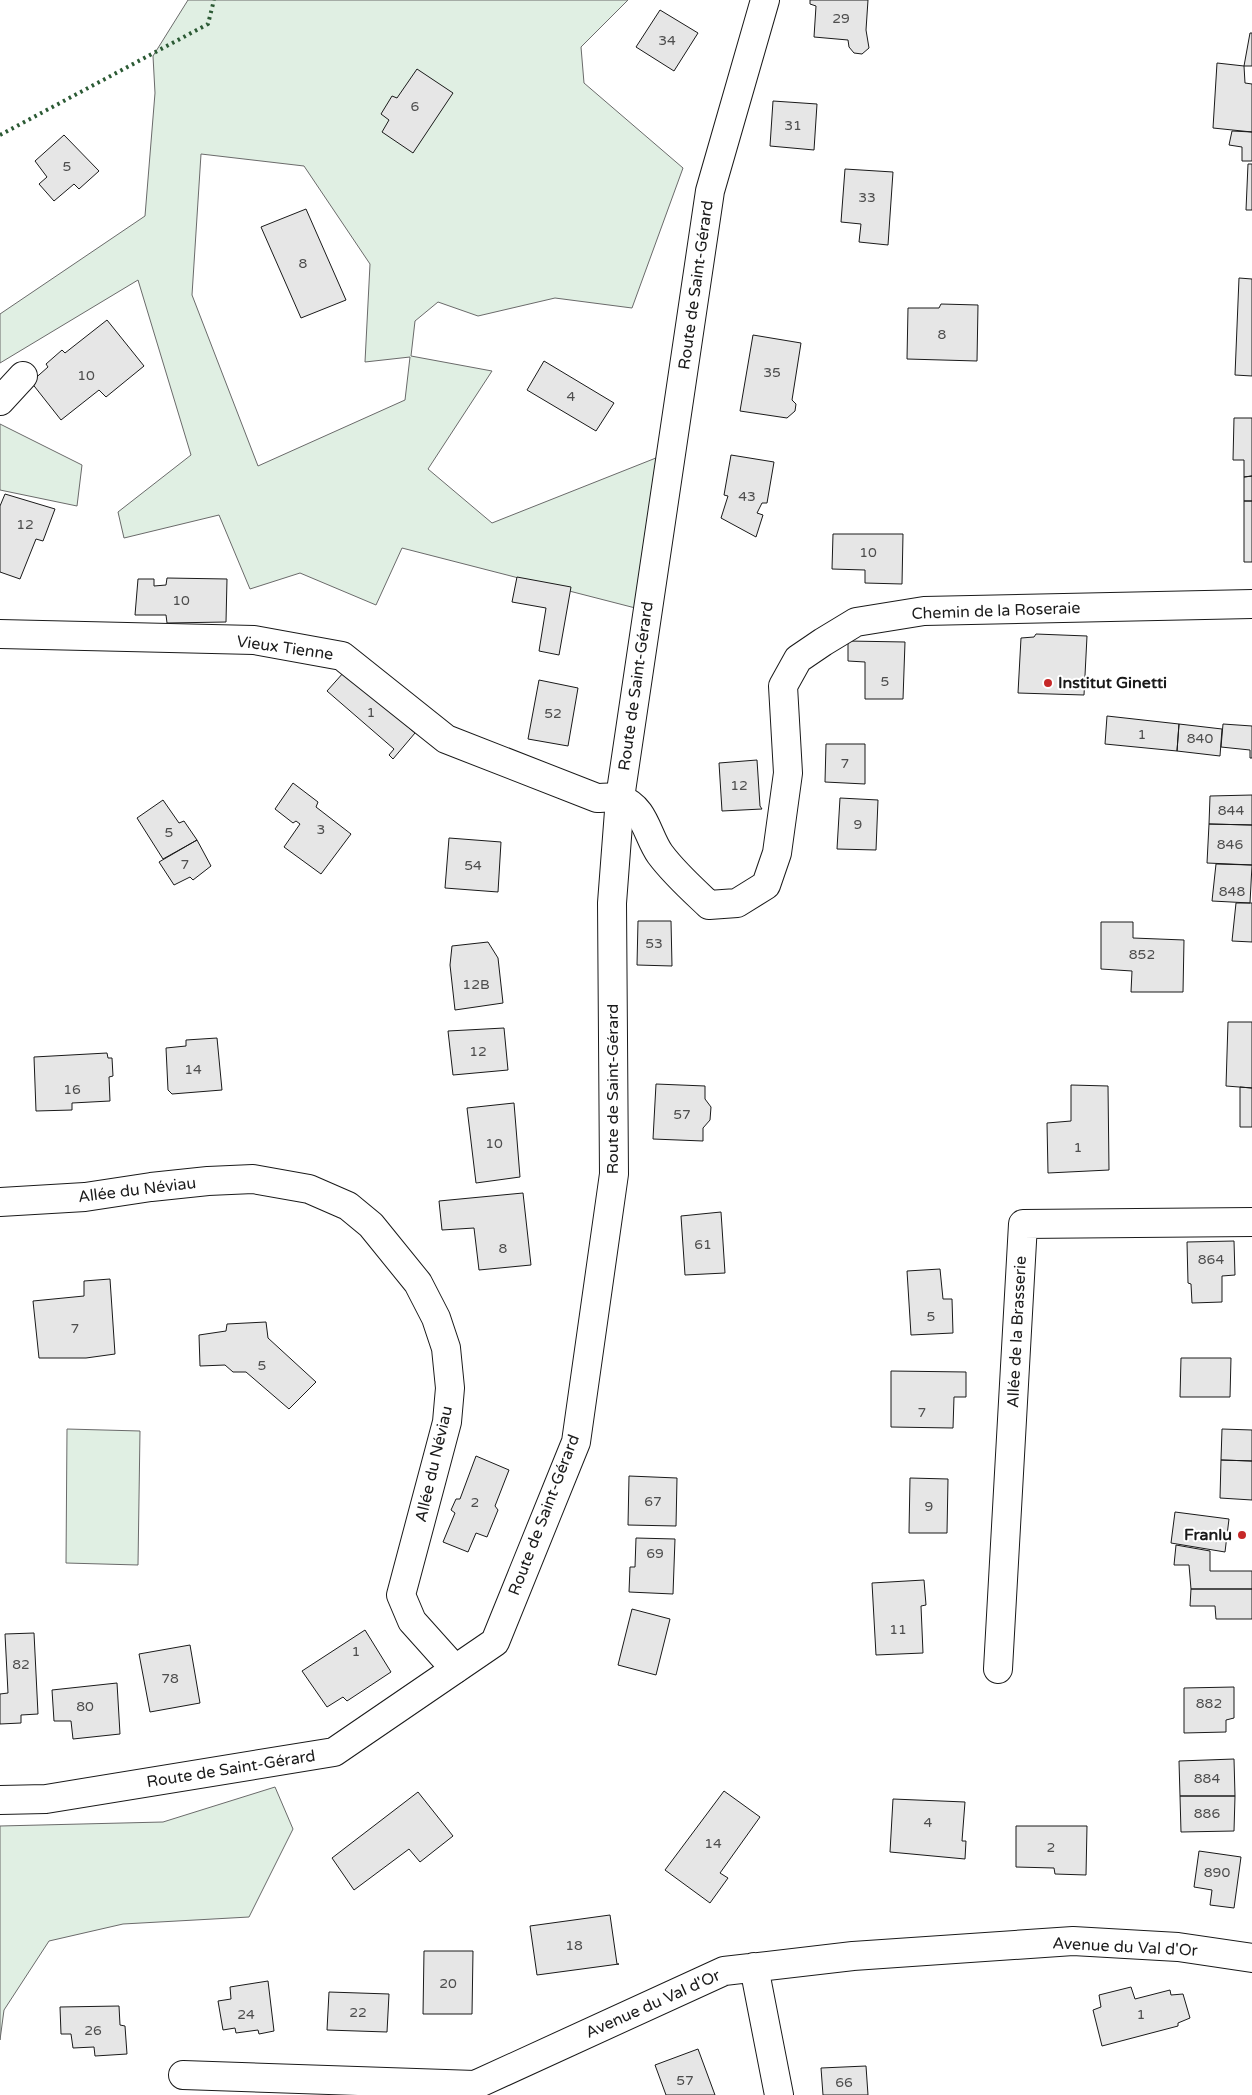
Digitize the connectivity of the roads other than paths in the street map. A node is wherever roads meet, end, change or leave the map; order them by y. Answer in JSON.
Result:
{"nodes":[{"id":1,"x":765,"y":0,"type":"edge"},
{"id":2,"x":23,"y":376,"type":"dead end"},
{"id":3,"x":0,"y":400,"type":"edge"},
{"id":4,"x":1252,"y":604,"type":"edge"},
{"id":5,"x":0,"y":634,"type":"edge"},
{"id":6,"x":620,"y":798,"type":"junction"},
{"id":7,"x":0,"y":1202,"type":"edge"},
{"id":8,"x":1252,"y":1222,"type":"edge"},
{"id":9,"x":455,"y":1669,"type":"junction"},
{"id":10,"x":998,"y":1669,"type":"dead end"},
{"id":11,"x":0,"y":1800,"type":"edge"},
{"id":12,"x":1252,"y":1958,"type":"edge"},
{"id":13,"x":754,"y":1967,"type":"junction"},
{"id":14,"x":183,"y":2075,"type":"dead end"},
{"id":15,"x":779,"y":2095,"type":"edge"}],
"edges":[{"from":1,"to":6,"type":"street","name":"Route de Saint-Gérard"},
{"from":2,"to":3,"type":"street"},
{"from":4,"to":6,"type":"street","name":"Chemin de la Roseraie"},
{"from":5,"to":6,"type":"street","name":"Vieux Tienne"},
{"from":6,"to":9,"type":"street","name":"Route de Saint-Gérard"},
{"from":7,"to":9,"type":"street","name":"Allée du Néviau"},
{"from":8,"to":10,"type":"street","name":"Allée de la Brasserie"},
{"from":9,"to":11,"type":"street","name":"Route de Saint-Gérard"},
{"from":12,"to":13,"type":"street","name":"Avenue du Val d'Or"},
{"from":13,"to":14,"type":"street","name":"Avenue du Val d'Or"},
{"from":13,"to":15,"type":"street"}]}
